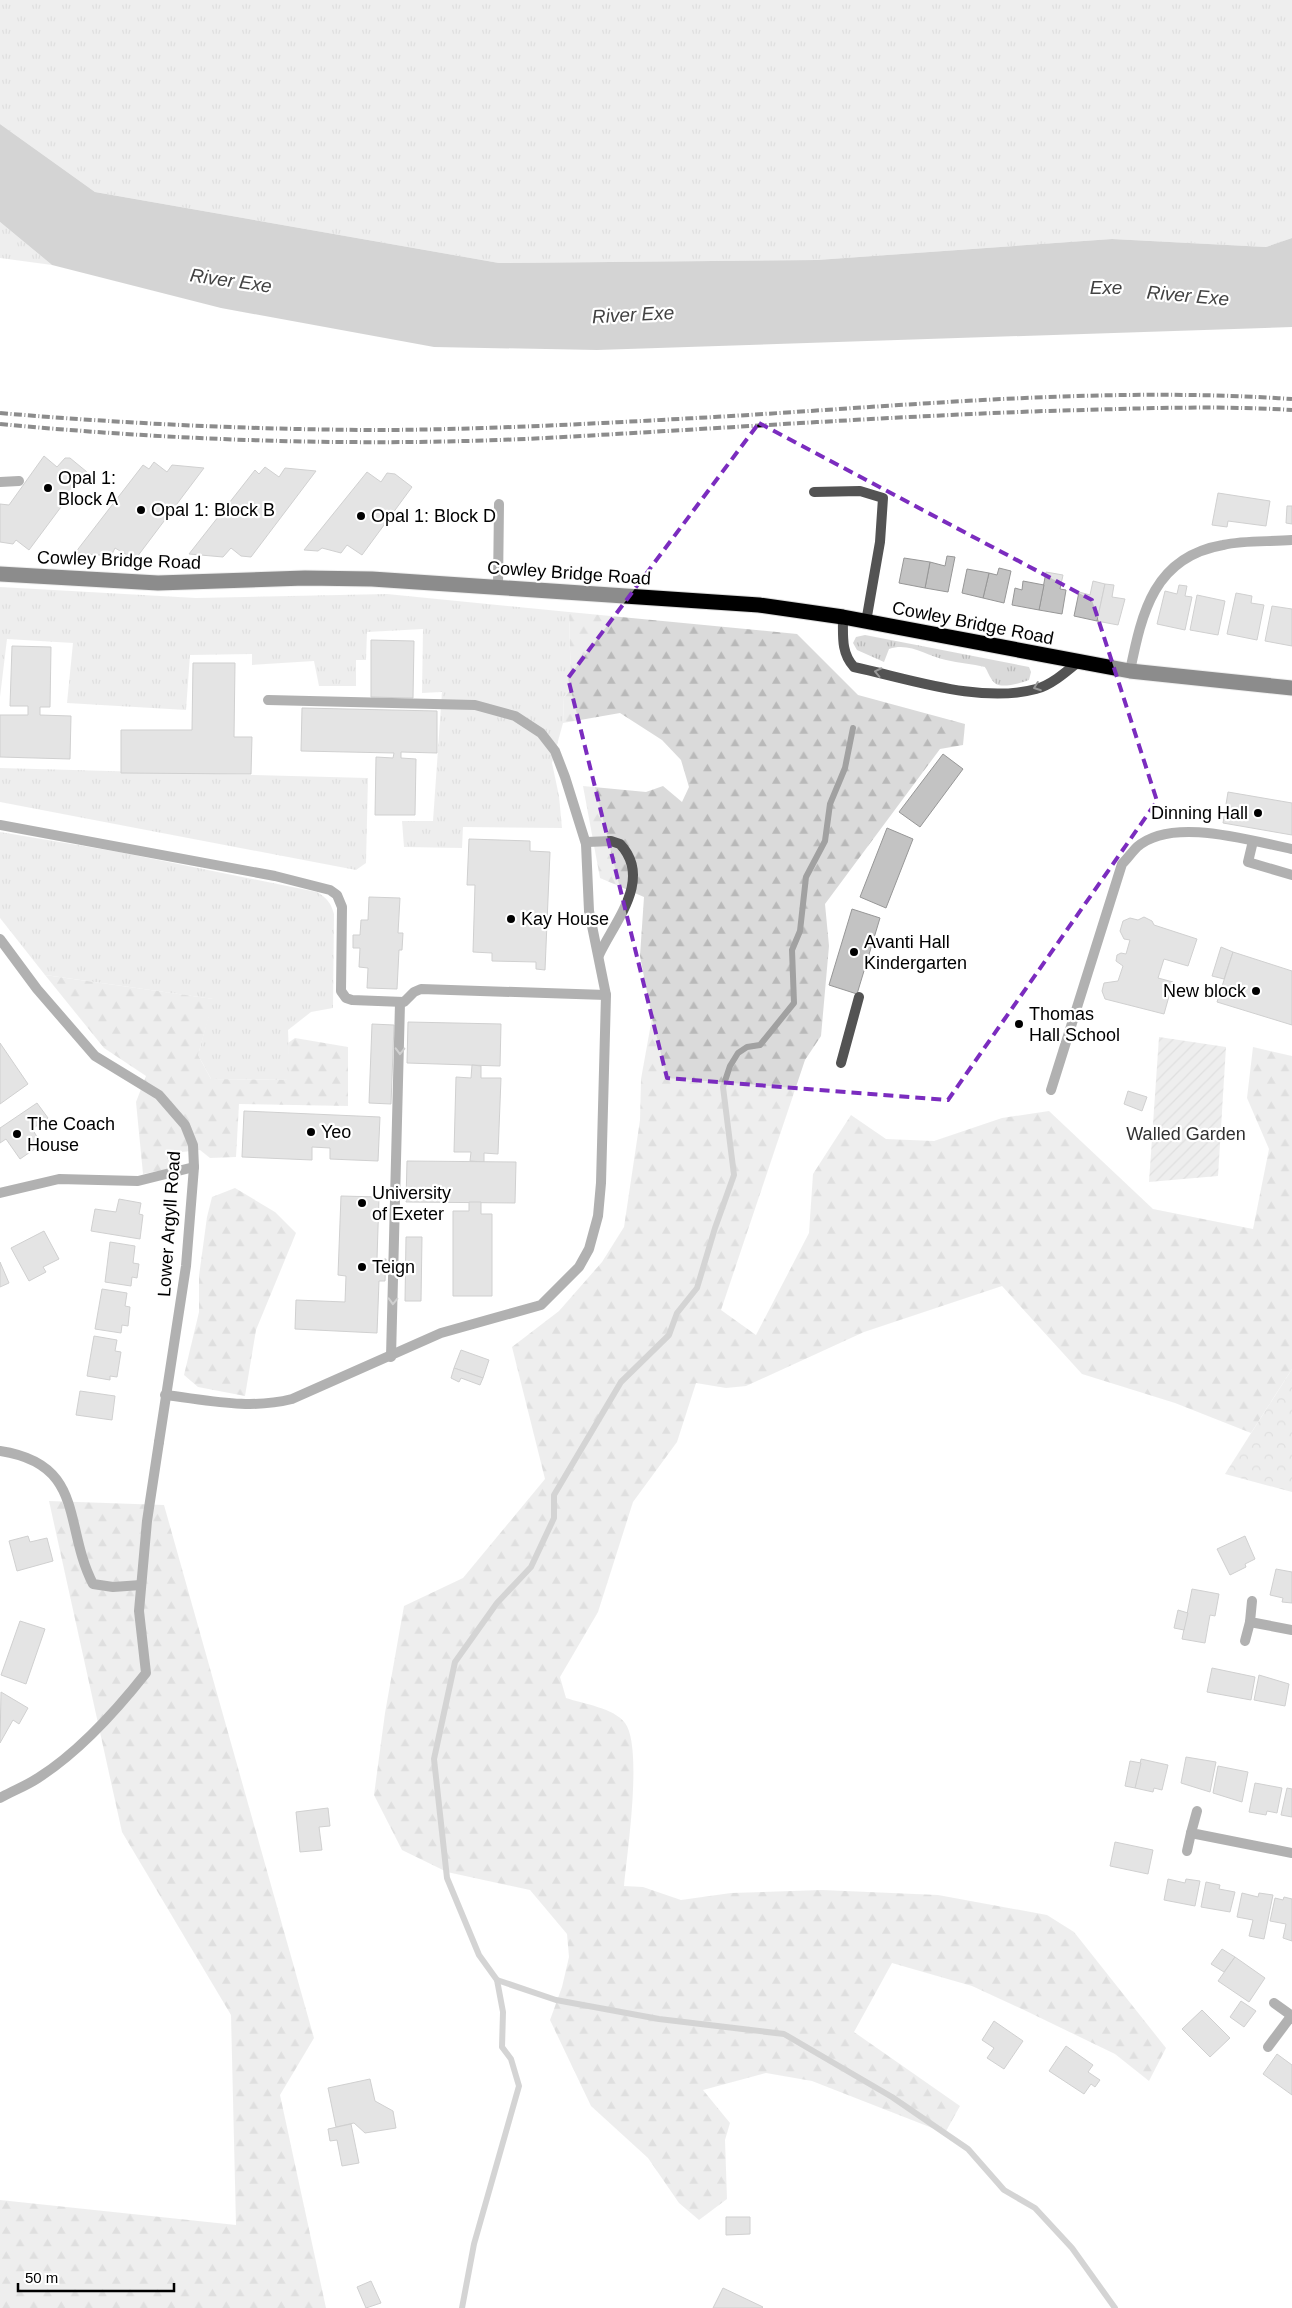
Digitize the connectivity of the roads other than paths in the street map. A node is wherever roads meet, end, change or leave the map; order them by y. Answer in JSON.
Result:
{"nodes":[{"id":1,"x":19,"y":481,"type":"dead end"},
{"id":2,"x":0,"y":482,"type":"edge"},
{"id":3,"x":814,"y":492,"type":"dead end"},
{"id":4,"x":499,"y":504,"type":"dead end"},
{"id":5,"x":1292,"y":540,"type":"edge"},
{"id":6,"x":0,"y":574,"type":"edge"},
{"id":7,"x":498,"y":587,"type":"junction"},
{"id":8,"x":844,"y":617,"type":"junction"},
{"id":9,"x":866,"y":622,"type":"junction"},
{"id":10,"x":1078,"y":662,"type":"junction"},
{"id":11,"x":1130,"y":671,"type":"junction"},
{"id":12,"x":1292,"y":688,"type":"edge"},
{"id":13,"x":268,"y":700,"type":"dead end"},
{"id":14,"x":0,"y":825,"type":"edge"},
{"id":15,"x":1253,"y":842,"type":"junction"},
{"id":16,"x":586,"y":844,"type":"junction"},
{"id":17,"x":1292,"y":849,"type":"edge"},
{"id":18,"x":1292,"y":875,"type":"edge"},
{"id":19,"x":0,"y":938,"type":"edge"},
{"id":20,"x":599,"y":955,"type":"junction"},
{"id":21,"x":606,"y":995,"type":"junction"},
{"id":22,"x":859,"y":997,"type":"dead end"},
{"id":23,"x":400,"y":1002,"type":"junction"},
{"id":24,"x":841,"y":1063,"type":"dead end"},
{"id":25,"x":1051,"y":1090,"type":"dead end"},
{"id":26,"x":194,"y":1167,"type":"junction"},
{"id":27,"x":0,"y":1193,"type":"edge"},
{"id":28,"x":391,"y":1357,"type":"junction"},
{"id":29,"x":165,"y":1395,"type":"junction"},
{"id":30,"x":0,"y":1451,"type":"edge"},
{"id":31,"x":141,"y":1585,"type":"junction"},
{"id":32,"x":1252,"y":1601,"type":"dead end"},
{"id":33,"x":1250,"y":1622,"type":"junction"},
{"id":34,"x":1292,"y":1630,"type":"edge"},
{"id":35,"x":1245,"y":1640,"type":"dead end"},
{"id":36,"x":0,"y":1798,"type":"edge"},
{"id":37,"x":1197,"y":1811,"type":"dead end"},
{"id":38,"x":1191,"y":1833,"type":"junction"},
{"id":39,"x":1187,"y":1851,"type":"dead end"},
{"id":40,"x":1292,"y":1853,"type":"edge"},
{"id":41,"x":1274,"y":2003,"type":"dead end"},
{"id":42,"x":1292,"y":2016,"type":"edge"},
{"id":43,"x":1268,"y":2047,"type":"dead end"}],
"edges":[{"from":1,"to":2,"type":"street"},
{"from":3,"to":9,"type":"street"},
{"from":4,"to":7,"type":"street"},
{"from":5,"to":11,"type":"street"},
{"from":6,"to":7,"type":"highway","name":"Cowley Bridge Road"},
{"from":7,"to":8,"type":"highway","name":"Cowley Bridge Road"},
{"from":8,"to":9,"type":"highway","name":"Cowley Bridge Road"},
{"from":10,"to":8,"type":"street","one_way":true},
{"from":9,"to":10,"type":"highway","name":"Cowley Bridge Road"},
{"from":10,"to":11,"type":"highway","name":"Cowley Bridge Road"},
{"from":11,"to":12,"type":"highway","name":"Cowley Bridge Road"},
{"from":13,"to":16,"type":"street"},
{"from":14,"to":23,"type":"street"},
{"from":15,"to":17,"type":"street"},
{"from":15,"to":18,"type":"street"},
{"from":15,"to":25,"type":"street"},
{"from":16,"to":20,"type":"street"},
{"from":16,"to":20,"type":"street"},
{"from":19,"to":26,"type":"street","name":"Lower Argyll Road"},
{"from":20,"to":21,"type":"street"},
{"from":21,"to":23,"type":"street"},
{"from":21,"to":28,"type":"street"},
{"from":22,"to":24,"type":"street"},
{"from":23,"to":28,"type":"street","one_way":true},
{"from":26,"to":27,"type":"street"},
{"from":26,"to":29,"type":"street","name":"Lower Argyll Road"},
{"from":28,"to":29,"type":"street"},
{"from":29,"to":31,"type":"street","name":"Lower Argyll Road"},
{"from":30,"to":31,"type":"street"},
{"from":31,"to":36,"type":"street","name":"Lower Argyll Road"},
{"from":32,"to":33,"type":"street"},
{"from":33,"to":34,"type":"street"},
{"from":33,"to":35,"type":"street"},
{"from":37,"to":38,"type":"street"},
{"from":38,"to":39,"type":"street"},
{"from":38,"to":40,"type":"street"},
{"from":41,"to":42,"type":"street"},
{"from":42,"to":43,"type":"street"}]}
